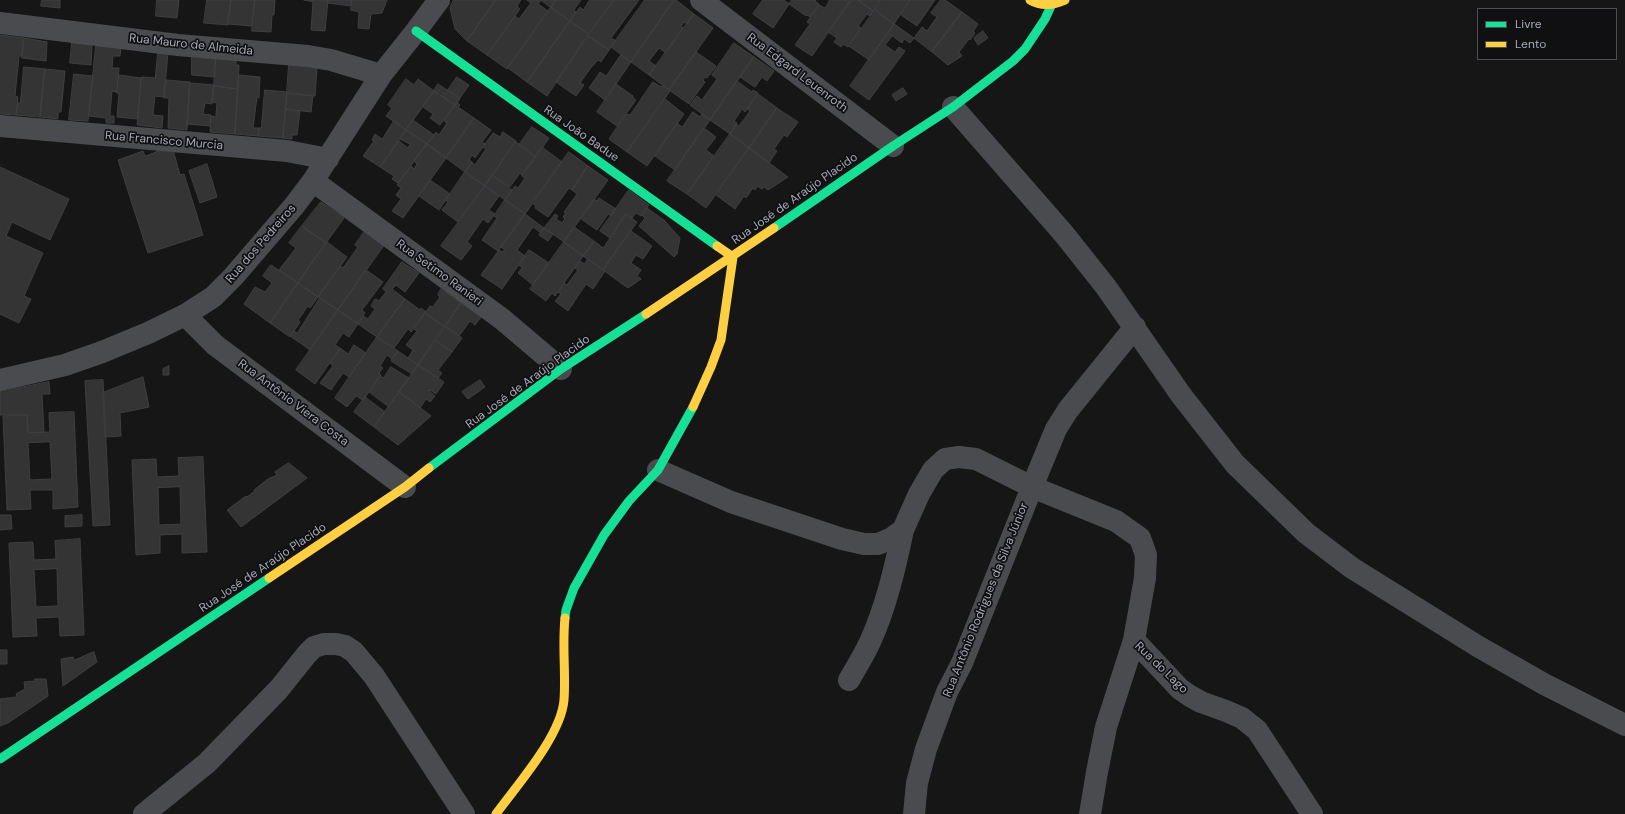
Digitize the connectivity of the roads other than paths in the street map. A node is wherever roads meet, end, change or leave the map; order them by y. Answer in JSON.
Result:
{"nodes":[{"id":1,"x":439,"y":0,"type":"edge"},
{"id":2,"x":701,"y":0,"type":"edge"},
{"id":3,"x":1030,"y":0,"type":"edge"},
{"id":4,"x":1065,"y":0,"type":"edge"},
{"id":5,"x":1051,"y":6,"type":"junction"},
{"id":6,"x":0,"y":23,"type":"edge"},
{"id":7,"x":416,"y":31,"type":"junction"},
{"id":8,"x":381,"y":75,"type":"junction"},
{"id":9,"x":953,"y":107,"type":"junction"},
{"id":10,"x":0,"y":126,"type":"edge"},
{"id":11,"x":893,"y":146,"type":"junction"},
{"id":12,"x":328,"y":159,"type":"junction"},
{"id":13,"x":313,"y":181,"type":"junction"},
{"id":14,"x":733,"y":257,"type":"junction"},
{"id":15,"x":184,"y":315,"type":"junction"},
{"id":16,"x":1135,"y":327,"type":"junction"},
{"id":17,"x":561,"y":369,"type":"junction"},
{"id":18,"x":0,"y":380,"type":"edge"},
{"id":19,"x":658,"y":470,"type":"junction"},
{"id":20,"x":405,"y":487,"type":"junction"},
{"id":21,"x":1032,"y":487,"type":"junction"},
{"id":22,"x":903,"y":530,"type":"junction"},
{"id":23,"x":1134,"y":640,"type":"junction"},
{"id":24,"x":849,"y":680,"type":"dead end"},
{"id":25,"x":1625,"y":725,"type":"edge"},
{"id":26,"x":0,"y":759,"type":"edge"},
{"id":27,"x":144,"y":814,"type":"edge"},
{"id":28,"x":464,"y":814,"type":"edge"},
{"id":29,"x":496,"y":814,"type":"edge"},
{"id":30,"x":914,"y":814,"type":"edge"},
{"id":31,"x":1090,"y":814,"type":"edge"},
{"id":32,"x":1312,"y":814,"type":"edge"}],
"edges":[{"from":1,"to":7,"type":"street","name":"Rua dos Pedreiros"},
{"from":2,"to":11,"type":"street","name":"Rua Edgard Leuenroth"},
{"from":3,"to":5,"type":"street"},
{"from":4,"to":5,"type":"street"},
{"from":5,"to":9,"type":"street","name":"Rua José de Araújo Placido"},
{"from":6,"to":8,"type":"street","name":"Rua Mauro de Almeida"},
{"from":7,"to":8,"type":"street","name":"Rua dos Pedreiros"},
{"from":7,"to":14,"type":"street","name":"Rua João Badue"},
{"from":8,"to":12,"type":"street","name":"Rua dos Pedreiros"},
{"from":9,"to":11,"type":"street","name":"Rua José de Araújo Placido"},
{"from":9,"to":16,"type":"street"},
{"from":10,"to":12,"type":"street","name":"Rua Francisco Murcia"},
{"from":11,"to":14,"type":"street","name":"Rua José de Araújo Placido"},
{"from":12,"to":13,"type":"street","name":"Rua dos Pedreiros"},
{"from":13,"to":15,"type":"street","name":"Rua dos Pedreiros"},
{"from":13,"to":17,"type":"street","name":"Rua Setimo Ranieri"},
{"from":14,"to":17,"type":"street","name":"Rua José de Araújo Placido"},
{"from":14,"to":19,"type":"street"},
{"from":15,"to":18,"type":"street","name":"Rua dos Pedreiros"},
{"from":15,"to":20,"type":"street","name":"Rua Antônio Viera Costa"},
{"from":16,"to":21,"type":"street"},
{"from":16,"to":25,"type":"street"},
{"from":17,"to":20,"type":"street","name":"Rua José de Araújo Placido"},
{"from":19,"to":22,"type":"street"},
{"from":19,"to":29,"type":"street"},
{"from":20,"to":26,"type":"street","name":"Rua José de Araújo Placido"},
{"from":21,"to":22,"type":"street","name":"Rua Antônio Rodrigues da Silva Júnior"},
{"from":21,"to":23,"type":"street"},
{"from":21,"to":30,"type":"street","name":"Rua Antônio Rodrigues da Silva Júnior"},
{"from":22,"to":24,"type":"street","name":"Rua Antônio Rodrigues da Silva Júnior"},
{"from":23,"to":31,"type":"street","name":"Rua do Lago"},
{"from":23,"to":32,"type":"street","name":"Rua do Lago"},
{"from":27,"to":28,"type":"street"}]}
